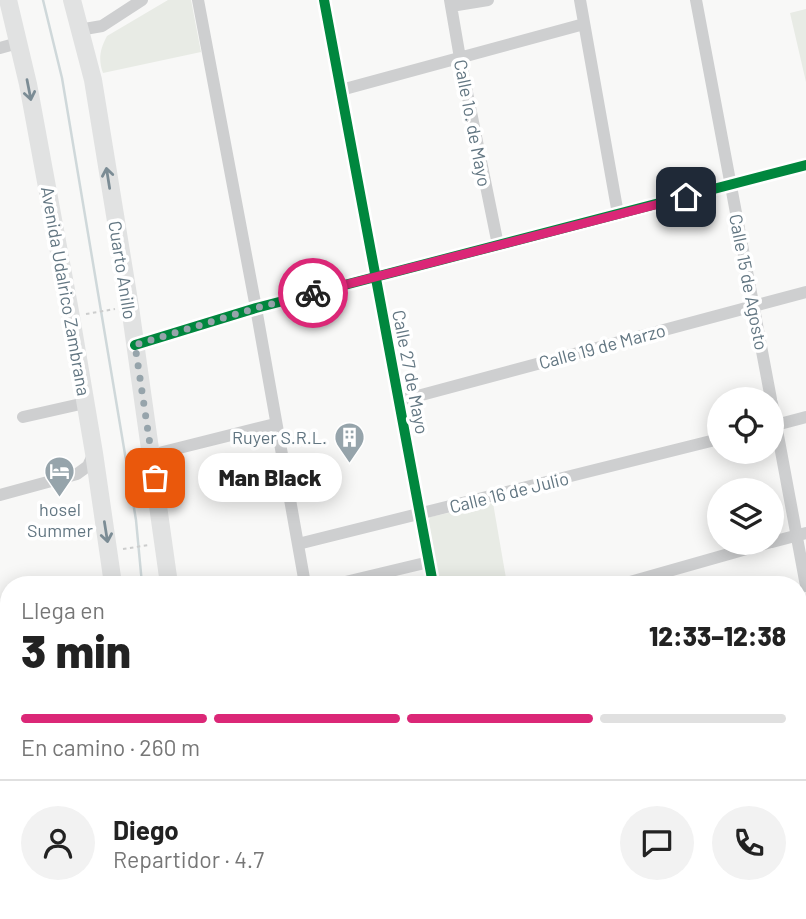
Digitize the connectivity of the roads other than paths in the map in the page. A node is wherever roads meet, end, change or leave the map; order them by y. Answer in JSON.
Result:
{"nodes":[{"id":1,"x":8,"y":0,"type":"edge"},
{"id":2,"x":72,"y":0,"type":"edge"},
{"id":3,"x":142,"y":0,"type":"edge"},
{"id":4,"x":198,"y":0,"type":"edge"},
{"id":5,"x":324,"y":0,"type":"edge"},
{"id":6,"x":488,"y":0,"type":"edge"},
{"id":7,"x":580,"y":0,"type":"edge"},
{"id":8,"x":696,"y":0,"type":"edge"},
{"id":9,"x":451,"y":3,"type":"edge"},
{"id":10,"x":584,"y":24,"type":"junction"},
{"id":11,"x":79,"y":30,"type":"junction"},
{"id":12,"x":19,"y":43,"type":"junction"},
{"id":13,"x":0,"y":48,"type":"edge"},
{"id":14,"x":460,"y":58,"type":"junction"},
{"id":15,"x":341,"y":90,"type":"junction"},
{"id":16,"x":806,"y":165,"type":"edge"},
{"id":17,"x":731,"y":185,"type":"junction"},
{"id":18,"x":618,"y":214,"type":"junction"},
{"id":19,"x":498,"y":245,"type":"junction"},
{"id":20,"x":376,"y":277,"type":"junction"},
{"id":21,"x":806,"y":292,"type":"edge"},
{"id":22,"x":754,"y":306,"type":"junction"},
{"id":23,"x":256,"y":308,"type":"junction"},
{"id":24,"x":135,"y":345,"type":"junction"},
{"id":25,"x":768,"y":387,"type":"edge"},
{"id":26,"x":399,"y":401,"type":"junction"},
{"id":27,"x":85,"y":403,"type":"junction"},
{"id":28,"x":23,"y":417,"type":"dead end"},
{"id":29,"x":806,"y":417,"type":"edge"},
{"id":30,"x":784,"y":422,"type":"edge"},
{"id":31,"x":275,"y":424,"type":"junction"},
{"id":32,"x":707,"y":442,"type":"edge"},
{"id":33,"x":94,"y":453,"type":"junction"},
{"id":34,"x":151,"y":455,"type":"junction"},
{"id":35,"x":784,"y":464,"type":"edge"},
{"id":36,"x":77,"y":474,"type":"junction"},
{"id":37,"x":99,"y":483,"type":"junction"},
{"id":38,"x":0,"y":495,"type":"edge"},
{"id":39,"x":420,"y":514,"type":"junction"},
{"id":40,"x":801,"y":534,"type":"edge"},
{"id":41,"x":784,"y":539,"type":"edge"},
{"id":42,"x":298,"y":544,"type":"junction"},
{"id":43,"x":725,"y":555,"type":"edge"},
{"id":44,"x":429,"y":562,"type":"junction"},
{"id":45,"x":112,"y":576,"type":"edge"},
{"id":46,"x":168,"y":576,"type":"edge"},
{"id":47,"x":304,"y":576,"type":"edge"},
{"id":48,"x":370,"y":576,"type":"edge"},
{"id":49,"x":432,"y":576,"type":"edge"},
{"id":50,"x":651,"y":576,"type":"edge"},
{"id":51,"x":805,"y":576,"type":"edge"}],
"edges":[{"from":1,"to":12,"type":"highway","name":"Avenida Udalrico Zambrana"},
{"from":2,"to":11,"type":"highway","name":"Cuarto Anillo"},
{"from":3,"to":11,"type":"street"},
{"from":4,"to":23,"type":"street"},
{"from":5,"to":15,"type":"street","name":"Calle 27 de Mayo"},
{"from":6,"to":9,"type":"street"},
{"from":7,"to":10,"type":"street"},
{"from":8,"to":17,"type":"street","name":"Calle 15 de Agosto"},
{"from":9,"to":14,"type":"street","name":"Calle 1o. de Mayo"},
{"from":10,"to":14,"type":"street"},
{"from":10,"to":18,"type":"street"},
{"from":24,"to":11,"type":"highway","name":"Cuarto Anillo","one_way":true},
{"from":12,"to":13,"type":"street"},
{"from":12,"to":27,"type":"highway","name":"Avenida Udalrico Zambrana","one_way":true},
{"from":14,"to":15,"type":"street"},
{"from":14,"to":19,"type":"street","name":"Calle 1o. de Mayo"},
{"from":15,"to":20,"type":"street","name":"Calle 27 de Mayo"},
{"from":16,"to":17,"type":"street"},
{"from":17,"to":18,"type":"street"},
{"from":17,"to":22,"type":"street","name":"Calle 15 de Agosto"},
{"from":18,"to":19,"type":"street"},
{"from":19,"to":20,"type":"street"},
{"from":20,"to":23,"type":"street"},
{"from":20,"to":26,"type":"street","name":"Calle 27 de Mayo"},
{"from":21,"to":22,"type":"street","name":"Calle 19 de Marzo"},
{"from":22,"to":25,"type":"street","name":"Calle 15 de Agosto"},
{"from":22,"to":26,"type":"street","name":"Calle 19 de Marzo"},
{"from":23,"to":24,"type":"street"},
{"from":23,"to":31,"type":"street"},
{"from":24,"to":34,"type":"highway","name":"Cuarto Anillo"},
{"from":26,"to":39,"type":"street","name":"Calle 27 de Mayo"},
{"from":27,"to":28,"type":"street"},
{"from":27,"to":33,"type":"highway","name":"Avenida Udalrico Zambrana"},
{"from":29,"to":30,"type":"street"},
{"from":31,"to":34,"type":"street"},
{"from":31,"to":42,"type":"street"},
{"from":32,"to":39,"type":"street","name":"Calle 16 de Julio"},
{"from":33,"to":36,"type":"street"},
{"from":33,"to":37,"type":"highway","name":"Avenida Udalrico Zambrana"},
{"from":34,"to":46,"type":"highway","name":"Cuarto Anillo"},
{"from":35,"to":40,"type":"street","name":"Calle 15 de Agosto"},
{"from":36,"to":37,"type":"street"},
{"from":36,"to":38,"type":"street"},
{"from":37,"to":45,"type":"highway","name":"Avenida Udalrico Zambrana","one_way":true},
{"from":39,"to":42,"type":"street","name":"Calle 16 de Julio"},
{"from":39,"to":44,"type":"street","name":"Calle 27 de Mayo"},
{"from":40,"to":41,"type":"street"},
{"from":40,"to":51,"type":"street","name":"Calle 15 de Agosto"},
{"from":42,"to":47,"type":"street"},
{"from":43,"to":50,"type":"street"},
{"from":44,"to":48,"type":"street"},
{"from":44,"to":49,"type":"street","name":"Calle 27 de Mayo"}]}
